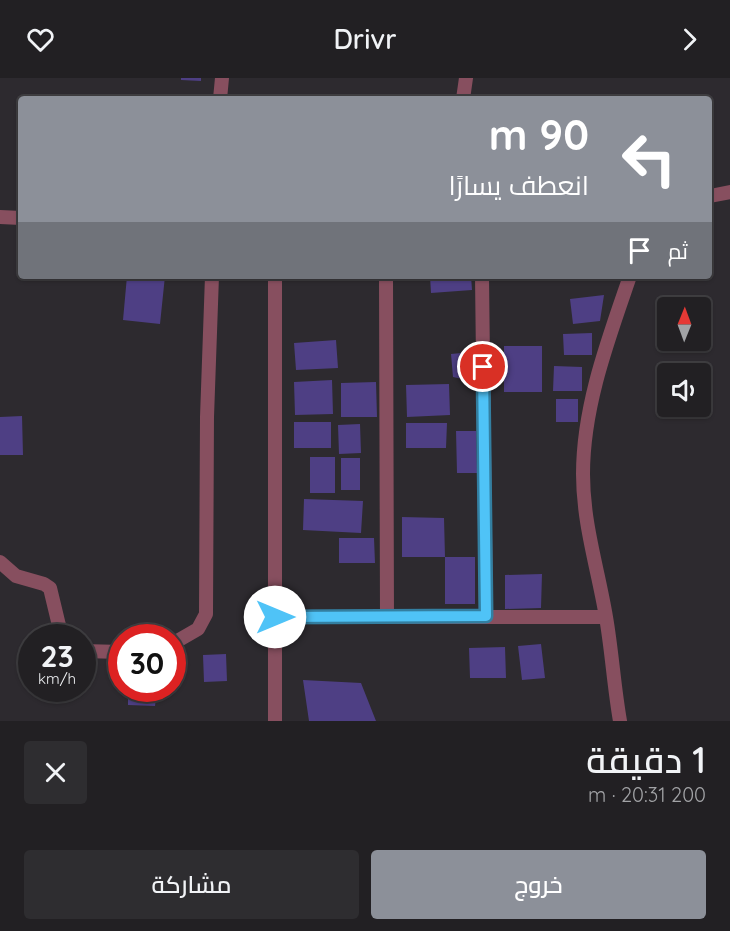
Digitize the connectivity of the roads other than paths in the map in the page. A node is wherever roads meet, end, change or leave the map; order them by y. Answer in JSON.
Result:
{"nodes":[{"id":1,"x":222,"y":78,"type":"edge"},
{"id":2,"x":466,"y":78,"type":"edge"},
{"id":3,"x":220,"y":96,"type":"edge"},
{"id":4,"x":463,"y":96,"type":"edge"},
{"id":5,"x":730,"y":192,"type":"edge"},
{"id":6,"x":712,"y":196,"type":"edge"},
{"id":7,"x":0,"y":217,"type":"edge"},
{"id":8,"x":18,"y":218,"type":"edge"},
{"id":9,"x":213,"y":279,"type":"edge"},
{"id":10,"x":274,"y":279,"type":"edge"},
{"id":11,"x":386,"y":279,"type":"edge"},
{"id":12,"x":482,"y":279,"type":"edge"},
{"id":13,"x":629,"y":279,"type":"edge"},
{"id":14,"x":0,"y":562,"type":"edge"},
{"id":15,"x":486,"y":616,"type":"junction"},
{"id":16,"x":606,"y":616,"type":"junction"},
{"id":17,"x":275,"y":617,"type":"junction"},
{"id":18,"x":387,"y":617,"type":"junction"},
{"id":19,"x":59,"y":624,"type":"edge"},
{"id":20,"x":186,"y":636,"type":"edge"},
{"id":21,"x":275,"y":721,"type":"edge"},
{"id":22,"x":620,"y":721,"type":"edge"}],
"edges":[{"from":1,"to":3,"type":"street"},
{"from":2,"to":4,"type":"street"},
{"from":5,"to":6,"type":"street"},
{"from":7,"to":8,"type":"street"},
{"from":9,"to":20,"type":"street"},
{"from":10,"to":17,"type":"street"},
{"from":11,"to":18,"type":"street"},
{"from":12,"to":15,"type":"street"},
{"from":13,"to":16,"type":"street"},
{"from":14,"to":19,"type":"street"},
{"from":15,"to":16,"type":"street"},
{"from":15,"to":18,"type":"street"},
{"from":16,"to":22,"type":"street"},
{"from":17,"to":18,"type":"street"},
{"from":17,"to":21,"type":"street"}]}
